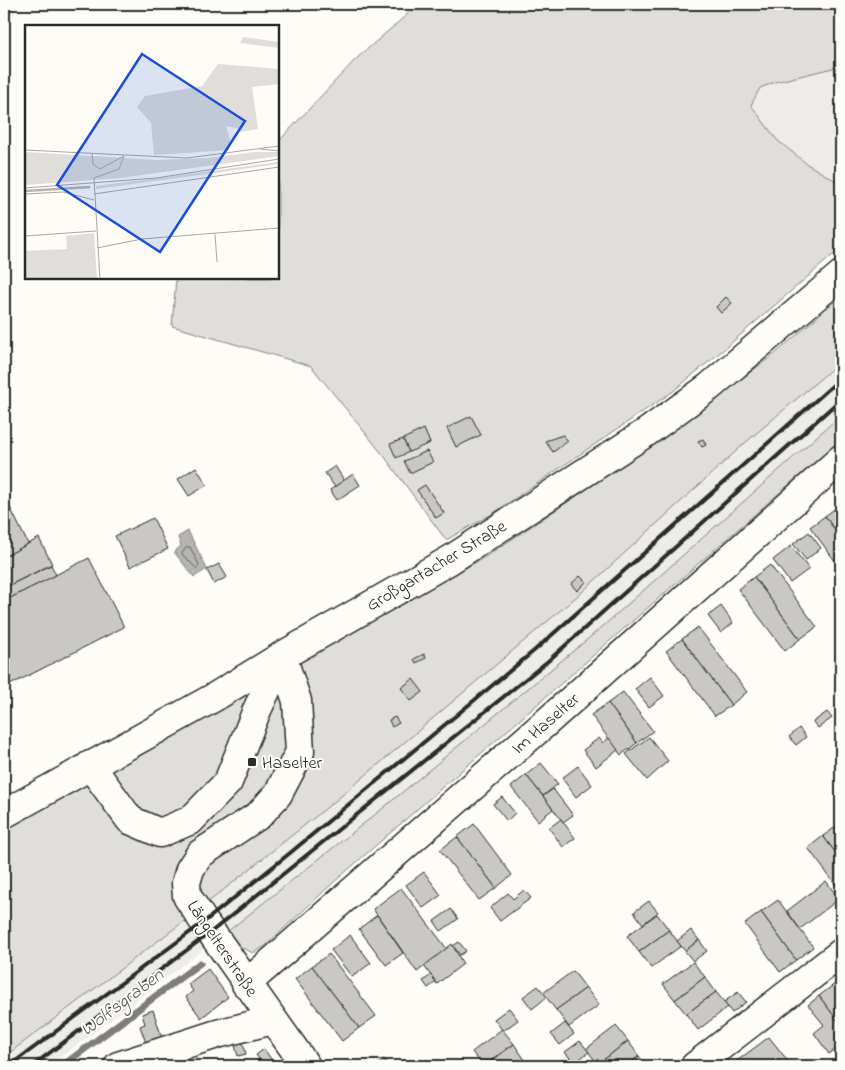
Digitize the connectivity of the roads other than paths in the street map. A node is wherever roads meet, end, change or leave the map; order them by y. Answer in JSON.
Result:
{"nodes":[{"id":1,"x":841,"y":275,"type":"edge"},
{"id":2,"x":841,"y":459,"type":"edge"},
{"id":3,"x":282,"y":656,"type":"junction"},
{"id":4,"x":90,"y":765,"type":"junction"},
{"id":5,"x":4,"y":814,"type":"edge"},
{"id":6,"x":841,"y":953,"type":"edge"},
{"id":7,"x":246,"y":984,"type":"junction"},
{"id":8,"x":273,"y":1020,"type":"junction"},
{"id":9,"x":118,"y":1066,"type":"edge"},
{"id":10,"x":306,"y":1066,"type":"edge"},
{"id":11,"x":695,"y":1066,"type":"edge"}],
"edges":[{"from":1,"to":3,"type":"street","name":"Großgartacher Straße"},
{"from":2,"to":7,"type":"street","name":"Im Haselter"},
{"from":3,"to":4,"type":"street","name":"Großgartacher Straße"},
{"from":3,"to":4,"type":"street"},
{"from":3,"to":7,"type":"street","name":"Längelterstraße"},
{"from":4,"to":5,"type":"street","name":"Großgartacher Straße"},
{"from":6,"to":11,"type":"street"},
{"from":7,"to":8,"type":"street","name":"Längelterstraße"},
{"from":8,"to":9,"type":"street"},
{"from":8,"to":10,"type":"street","name":"Längelterstraße"}]}
